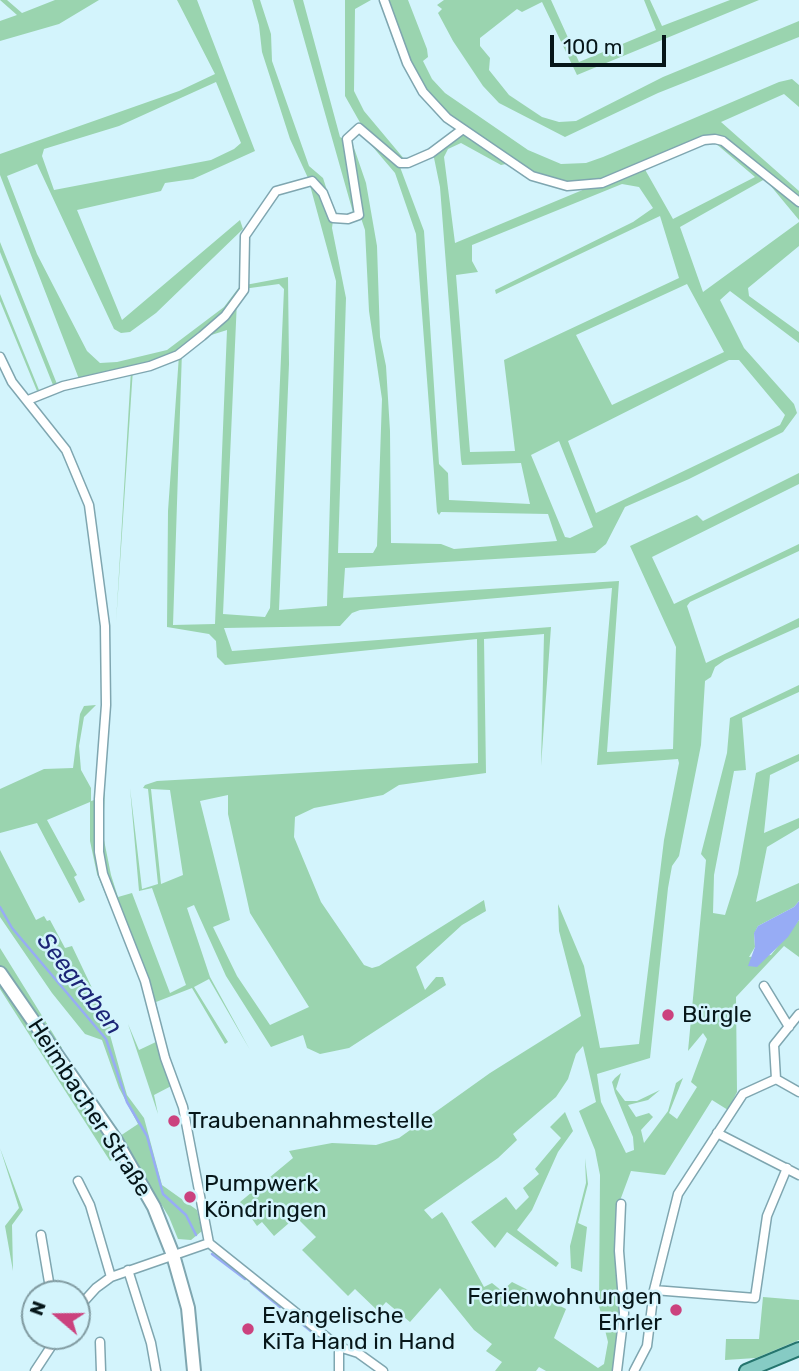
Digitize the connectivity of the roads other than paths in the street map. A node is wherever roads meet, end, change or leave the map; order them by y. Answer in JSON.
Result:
{"nodes":[{"id":1,"x":384,"y":0,"type":"edge"},
{"id":2,"x":463,"y":129,"type":"junction"},
{"id":3,"x":799,"y":202,"type":"edge"},
{"id":4,"x":0,"y":357,"type":"edge"},
{"id":5,"x":28,"y":400,"type":"junction"},
{"id":6,"x":0,"y":973,"type":"edge"},
{"id":7,"x":764,"y":986,"type":"dead end"},
{"id":8,"x":799,"y":1014,"type":"edge"},
{"id":9,"x":789,"y":1027,"type":"junction"},
{"id":10,"x":776,"y":1079,"type":"junction"},
{"id":11,"x":799,"y":1092,"type":"edge"},
{"id":12,"x":717,"y":1133,"type":"junction"},
{"id":13,"x":787,"y":1168,"type":"junction"},
{"id":14,"x":799,"y":1175,"type":"edge"},
{"id":15,"x":78,"y":1181,"type":"dead end"},
{"id":16,"x":621,"y":1204,"type":"dead end"},
{"id":17,"x":41,"y":1235,"type":"dead end"},
{"id":18,"x":209,"y":1243,"type":"junction"},
{"id":19,"x":173,"y":1255,"type":"junction"},
{"id":20,"x":128,"y":1270,"type":"junction"},
{"id":21,"x":111,"y":1277,"type":"junction"},
{"id":22,"x":49,"y":1280,"type":"edge"},
{"id":23,"x":654,"y":1290,"type":"junction"},
{"id":24,"x":91,"y":1294,"type":"edge"},
{"id":25,"x":100,"y":1342,"type":"dead end"},
{"id":26,"x":339,"y":1347,"type":"junction"},
{"id":27,"x":799,"y":1349,"type":"edge"},
{"id":28,"x":49,"y":1350,"type":"edge"},
{"id":29,"x":35,"y":1371,"type":"edge"},
{"id":30,"x":101,"y":1371,"type":"edge"},
{"id":31,"x":156,"y":1371,"type":"edge"},
{"id":32,"x":194,"y":1371,"type":"edge"},
{"id":33,"x":339,"y":1371,"type":"edge"},
{"id":34,"x":383,"y":1371,"type":"edge"},
{"id":35,"x":617,"y":1371,"type":"edge"},
{"id":36,"x":634,"y":1371,"type":"edge"},
{"id":37,"x":746,"y":1371,"type":"edge"}],
"edges":[{"from":1,"to":2,"type":"street"},
{"from":2,"to":3,"type":"street"},
{"from":2,"to":5,"type":"street"},
{"from":4,"to":5,"type":"street"},
{"from":5,"to":18,"type":"street"},
{"from":6,"to":19,"type":"street","name":"Heimbacher Straße"},
{"from":7,"to":9,"type":"street"},
{"from":8,"to":9,"type":"street"},
{"from":9,"to":10,"type":"street"},
{"from":10,"to":11,"type":"street"},
{"from":10,"to":12,"type":"street"},
{"from":12,"to":13,"type":"street"},
{"from":12,"to":23,"type":"street"},
{"from":13,"to":14,"type":"street"},
{"from":13,"to":23,"type":"street"},
{"from":15,"to":21,"type":"street"},
{"from":16,"to":35,"type":"street"},
{"from":17,"to":22,"type":"street"},
{"from":18,"to":19,"type":"street"},
{"from":18,"to":26,"type":"street"},
{"from":19,"to":20,"type":"street"},
{"from":19,"to":32,"type":"street","name":"Heimbacher Straße"},
{"from":20,"to":21,"type":"street"},
{"from":20,"to":31,"type":"street"},
{"from":21,"to":24,"type":"street"},
{"from":23,"to":36,"type":"street"},
{"from":25,"to":30,"type":"street"},
{"from":26,"to":33,"type":"street"},
{"from":26,"to":34,"type":"street"},
{"from":27,"to":37,"type":"main road"},
{"from":28,"to":29,"type":"street"}]}
